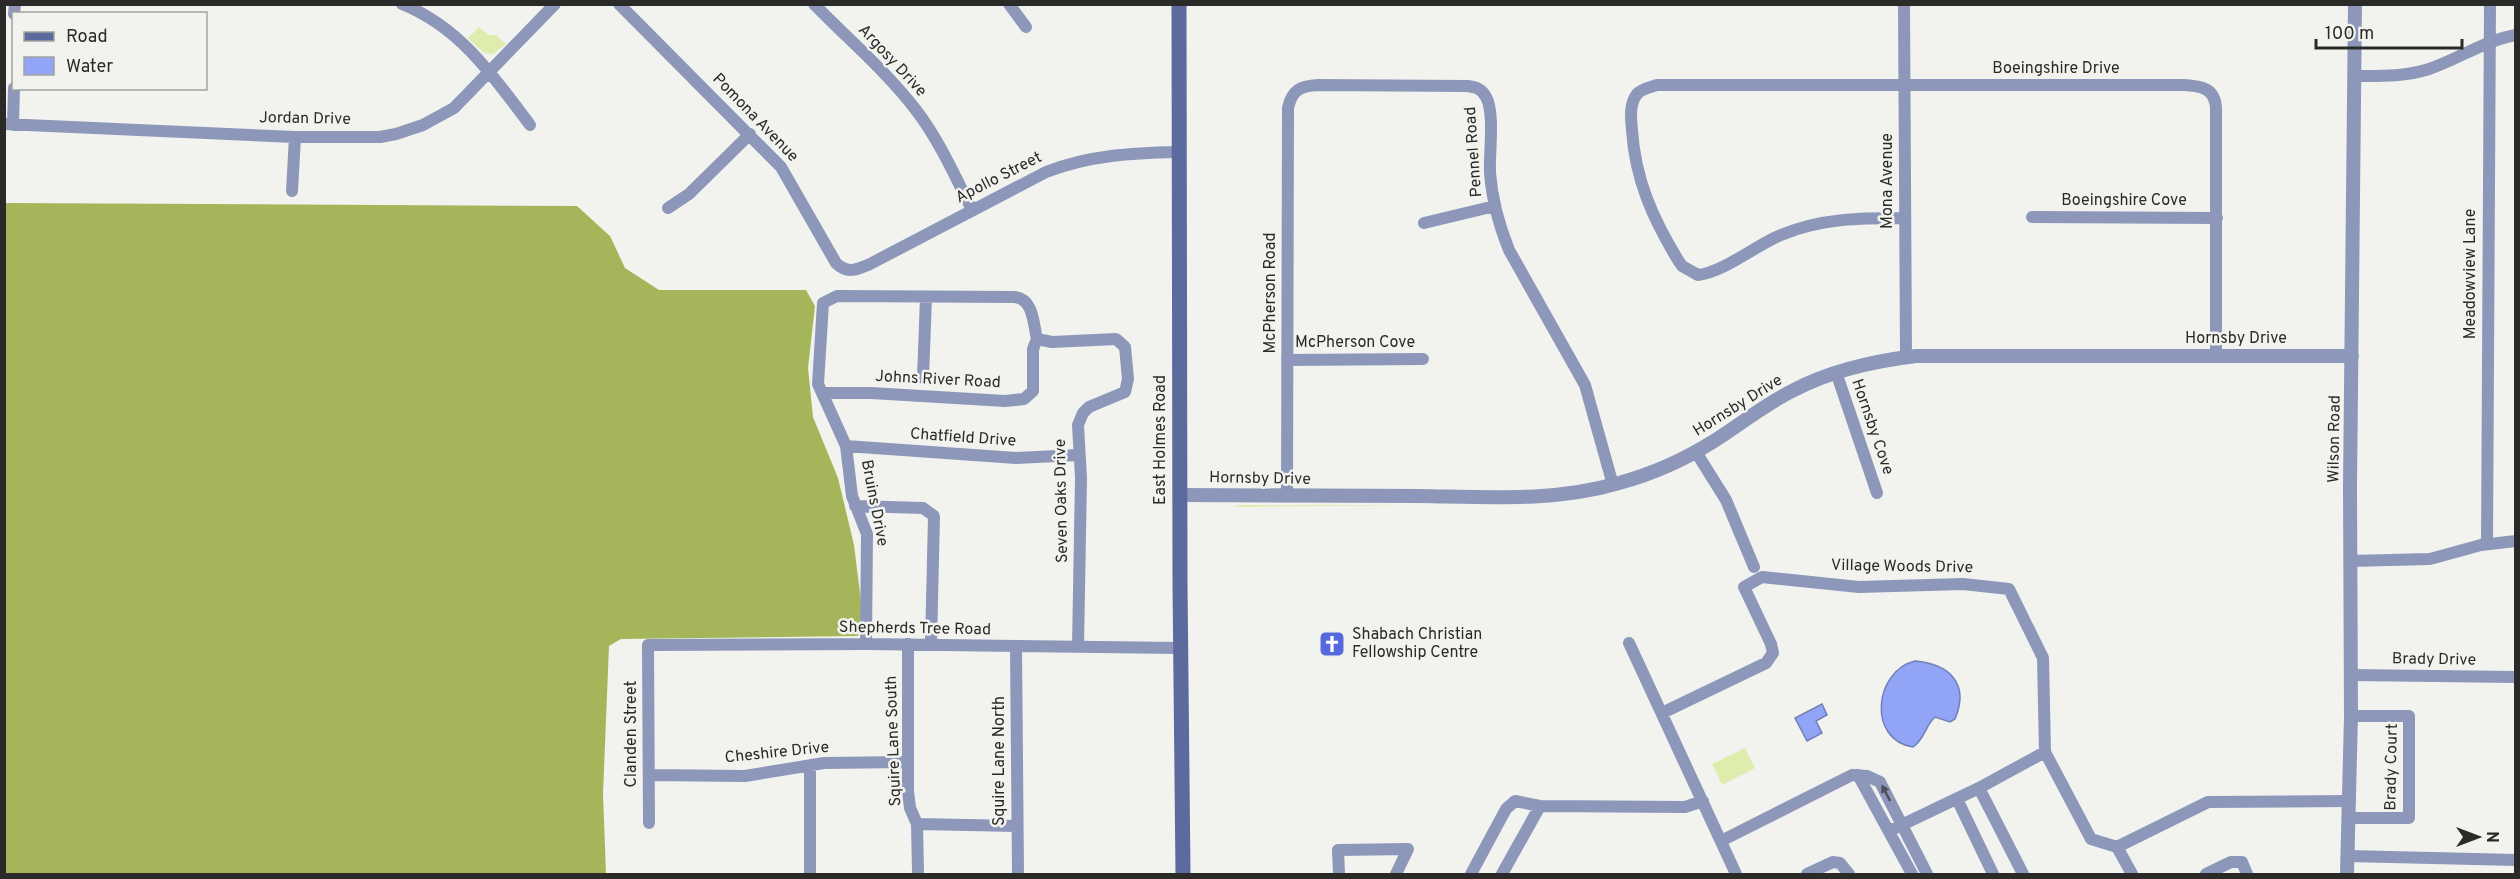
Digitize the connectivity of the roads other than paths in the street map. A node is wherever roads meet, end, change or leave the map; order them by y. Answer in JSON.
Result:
{"nodes":[{"id":1,"x":402,"y":4,"type":"edge"},
{"id":2,"x":555,"y":4,"type":"edge"},
{"id":3,"x":619,"y":4,"type":"edge"},
{"id":4,"x":814,"y":4,"type":"edge"},
{"id":5,"x":1009,"y":4,"type":"edge"},
{"id":6,"x":1179,"y":4,"type":"edge"},
{"id":7,"x":1904,"y":4,"type":"edge"},
{"id":8,"x":2355,"y":4,"type":"edge"},
{"id":9,"x":2490,"y":4,"type":"edge"},
{"id":10,"x":1026,"y":27,"type":"dead end"},
{"id":11,"x":2516,"y":35,"type":"edge"},
{"id":12,"x":2490,"y":41,"type":"junction"},
{"id":13,"x":490,"y":71,"type":"junction"},
{"id":14,"x":2355,"y":76,"type":"junction"},
{"id":15,"x":1904,"y":85,"type":"junction"},
{"id":16,"x":14,"y":90,"type":"edge"},
{"id":17,"x":1294,"y":92,"type":"joint"},
{"id":18,"x":9,"y":124,"type":"edge"},
{"id":19,"x":530,"y":125,"type":"dead end"},
{"id":20,"x":750,"y":134,"type":"junction"},
{"id":21,"x":295,"y":137,"type":"junction"},
{"id":22,"x":1178,"y":152,"type":"junction"},
{"id":23,"x":292,"y":191,"type":"dead end"},
{"id":24,"x":1495,"y":206,"type":"junction"},
{"id":25,"x":668,"y":208,"type":"dead end"},
{"id":26,"x":972,"y":210,"type":"junction"},
{"id":27,"x":2032,"y":217,"type":"dead end"},
{"id":28,"x":1904,"y":218,"type":"junction"},
{"id":29,"x":2217,"y":218,"type":"junction"},
{"id":30,"x":1424,"y":223,"type":"dead end"},
{"id":31,"x":846,"y":270,"type":"joint"},
{"id":32,"x":926,"y":297,"type":"junction"},
{"id":33,"x":824,"y":303,"type":"joint"},
{"id":34,"x":1037,"y":339,"type":"junction"},
{"id":35,"x":2216,"y":355,"type":"junction"},
{"id":36,"x":2352,"y":356,"type":"junction"},
{"id":37,"x":1906,"y":357,"type":"junction"},
{"id":38,"x":1423,"y":359,"type":"dead end"},
{"id":39,"x":1287,"y":360,"type":"junction"},
{"id":40,"x":1836,"y":372,"type":"junction"},
{"id":41,"x":923,"y":378,"type":"dead end"},
{"id":42,"x":822,"y":393,"type":"junction"},
{"id":43,"x":846,"y":446,"type":"junction"},
{"id":44,"x":1696,"y":452,"type":"junction"},
{"id":45,"x":1078,"y":455,"type":"junction"},
{"id":46,"x":1613,"y":485,"type":"junction"},
{"id":47,"x":1877,"y":493,"type":"dead end"},
{"id":48,"x":1180,"y":495,"type":"junction"},
{"id":49,"x":1287,"y":496,"type":"junction"},
{"id":50,"x":855,"y":506,"type":"junction"},
{"id":51,"x":2516,"y":541,"type":"edge"},
{"id":52,"x":2487,"y":544,"type":"junction"},
{"id":53,"x":2351,"y":561,"type":"junction"},
{"id":54,"x":1754,"y":567,"type":"dead end"},
{"id":55,"x":1629,"y":643,"type":"dead end"},
{"id":56,"x":866,"y":644,"type":"junction"},
{"id":57,"x":908,"y":644,"type":"junction"},
{"id":58,"x":932,"y":644,"type":"junction"},
{"id":59,"x":648,"y":645,"type":"joint"},
{"id":60,"x":1016,"y":647,"type":"junction"},
{"id":61,"x":1078,"y":647,"type":"junction"},
{"id":62,"x":1180,"y":648,"type":"junction"},
{"id":63,"x":2351,"y":675,"type":"junction"},
{"id":64,"x":2516,"y":677,"type":"edge"},
{"id":65,"x":1662,"y":713,"type":"junction"},
{"id":66,"x":2351,"y":716,"type":"junction"},
{"id":67,"x":2045,"y":752,"type":"junction"},
{"id":68,"x":908,"y":762,"type":"junction"},
{"id":69,"x":810,"y":766,"type":"junction"},
{"id":70,"x":649,"y":774,"type":"junction"},
{"id":71,"x":1858,"y":775,"type":"junction"},
{"id":72,"x":1979,"y":788,"type":"junction"},
{"id":73,"x":1957,"y":799,"type":"junction"},
{"id":74,"x":1702,"y":801,"type":"junction"},
{"id":75,"x":2350,"y":801,"type":"junction"},
{"id":76,"x":1540,"y":806,"type":"junction"},
{"id":77,"x":2350,"y":819,"type":"junction"},
{"id":78,"x":649,"y":823,"type":"dead end"},
{"id":79,"x":917,"y":824,"type":"junction"},
{"id":80,"x":1017,"y":826,"type":"junction"},
{"id":81,"x":1903,"y":827,"type":"junction"},
{"id":82,"x":1889,"y":831,"type":"junction"},
{"id":83,"x":1721,"y":841,"type":"junction"},
{"id":84,"x":2117,"y":847,"type":"junction"},
{"id":85,"x":2348,"y":856,"type":"junction"},
{"id":86,"x":2516,"y":860,"type":"edge"},
{"id":87,"x":1924,"y":869,"type":"edge"},
{"id":88,"x":918,"y":871,"type":"dead end"},
{"id":89,"x":810,"y":874,"type":"edge"},
{"id":90,"x":1018,"y":874,"type":"edge"},
{"id":91,"x":1183,"y":874,"type":"edge"},
{"id":92,"x":1339,"y":874,"type":"edge"},
{"id":93,"x":1396,"y":874,"type":"edge"},
{"id":94,"x":1471,"y":874,"type":"edge"},
{"id":95,"x":1502,"y":874,"type":"edge"},
{"id":96,"x":1736,"y":874,"type":"edge"},
{"id":97,"x":1807,"y":874,"type":"edge"},
{"id":98,"x":1849,"y":874,"type":"edge"},
{"id":99,"x":1912,"y":874,"type":"edge"},
{"id":100,"x":1993,"y":874,"type":"edge"},
{"id":101,"x":2023,"y":874,"type":"edge"},
{"id":102,"x":2132,"y":874,"type":"edge"},
{"id":103,"x":2206,"y":874,"type":"edge"},
{"id":104,"x":2247,"y":874,"type":"edge"},
{"id":105,"x":2347,"y":874,"type":"edge"}],
"edges":[{"from":1,"to":13,"type":"street"},
{"from":2,"to":13,"type":"street","name":"Jordan Drive"},
{"from":3,"to":20,"type":"street","name":"Pomona Avenue"},
{"from":4,"to":26,"type":"street","name":"Argosy Drive"},
{"from":5,"to":10,"type":"street"},
{"from":6,"to":22,"type":"main road","name":"East Holmes Road"},
{"from":7,"to":15,"type":"street","name":"Mona Avenue"},
{"from":8,"to":14,"type":"street","name":"Wilson Road"},
{"from":9,"to":12,"type":"street","name":"Meadowview Lane"},
{"from":11,"to":12,"type":"street"},
{"from":12,"to":14,"type":"street"},
{"from":12,"to":52,"type":"street","name":"Meadowview Lane"},
{"from":13,"to":19,"type":"street"},
{"from":13,"to":21,"type":"street","name":"Jordan Drive"},
{"from":14,"to":36,"type":"street","name":"Wilson Road"},
{"from":15,"to":28,"type":"street","name":"Mona Avenue"},
{"from":15,"to":28,"type":"street","name":"Boeingshire Drive"},
{"from":15,"to":29,"type":"street","name":"Boeingshire Drive"},
{"from":16,"to":18,"type":"street"},
{"from":17,"to":24,"type":"street","name":"Pennel Road"},
{"from":17,"to":39,"type":"street","name":"McPherson Road"},
{"from":18,"to":21,"type":"street","name":"Jordan Drive"},
{"from":20,"to":25,"type":"street"},
{"from":20,"to":31,"type":"street","name":"Pomona Avenue"},
{"from":21,"to":23,"type":"street"},
{"from":22,"to":26,"type":"street","name":"Apollo Street"},
{"from":22,"to":48,"type":"main road","name":"East Holmes Road"},
{"from":24,"to":30,"type":"street"},
{"from":24,"to":46,"type":"street","name":"Pennel Road"},
{"from":26,"to":31,"type":"street","name":"Apollo Street"},
{"from":27,"to":29,"type":"street","name":"Boeingshire Cove"},
{"from":28,"to":37,"type":"street","name":"Mona Avenue"},
{"from":29,"to":35,"type":"street","name":"Boeingshire Drive"},
{"from":32,"to":33,"type":"street","name":"Johns River Road"},
{"from":32,"to":34,"type":"street","name":"Johns River Road"},
{"from":32,"to":41,"type":"street"},
{"from":33,"to":42,"type":"street","name":"Bruins Drive"},
{"from":34,"to":42,"type":"street","name":"Johns River Road"},
{"from":34,"to":45,"type":"street","name":"Seven Oaks Drive"},
{"from":35,"to":36,"type":"street","name":"Hornsby Drive"},
{"from":35,"to":37,"type":"street","name":"Hornsby Drive"},
{"from":36,"to":53,"type":"street","name":"Wilson Road"},
{"from":37,"to":40,"type":"street","name":"Hornsby Drive"},
{"from":38,"to":39,"type":"street","name":"McPherson Cove"},
{"from":39,"to":49,"type":"street","name":"McPherson Road"},
{"from":40,"to":44,"type":"street","name":"Hornsby Drive"},
{"from":40,"to":47,"type":"street","name":"Hornsby Cove"},
{"from":42,"to":43,"type":"street","name":"Bruins Drive"},
{"from":43,"to":45,"type":"street","name":"Chatfield Drive"},
{"from":43,"to":50,"type":"street","name":"Bruins Drive"},
{"from":44,"to":46,"type":"street","name":"Hornsby Drive"},
{"from":44,"to":54,"type":"street"},
{"from":45,"to":61,"type":"street","name":"Seven Oaks Drive"},
{"from":46,"to":49,"type":"street","name":"Hornsby Drive"},
{"from":48,"to":49,"type":"street","name":"Hornsby Drive"},
{"from":48,"to":62,"type":"main road","name":"East Holmes Road"},
{"from":50,"to":56,"type":"street","name":"Bruins Drive"},
{"from":50,"to":58,"type":"street"},
{"from":51,"to":52,"type":"street"},
{"from":52,"to":53,"type":"street"},
{"from":53,"to":63,"type":"street","name":"Wilson Road"},
{"from":55,"to":65,"type":"street"},
{"from":56,"to":57,"type":"street","name":"Shepherds Tree Road"},
{"from":56,"to":59,"type":"street","name":"Shepherds Tree Road"},
{"from":57,"to":58,"type":"street","name":"Shepherds Tree Road"},
{"from":57,"to":68,"type":"street","name":"Squire Lane South"},
{"from":58,"to":60,"type":"street","name":"Shepherds Tree Road"},
{"from":59,"to":70,"type":"street","name":"Clanden Street"},
{"from":60,"to":61,"type":"street","name":"Shepherds Tree Road"},
{"from":60,"to":80,"type":"street","name":"Squire Lane North"},
{"from":61,"to":62,"type":"street","name":"Shepherds Tree Road"},
{"from":62,"to":91,"type":"main road","name":"East Holmes Road"},
{"from":63,"to":64,"type":"street","name":"Brady Drive"},
{"from":63,"to":66,"type":"street","name":"Wilson Road"},
{"from":65,"to":67,"type":"street","name":"Village Woods Drive"},
{"from":65,"to":74,"type":"street"},
{"from":66,"to":75,"type":"street","name":"Wilson Road"},
{"from":66,"to":77,"type":"street","name":"Brady Court"},
{"from":67,"to":72,"type":"street"},
{"from":67,"to":84,"type":"street"},
{"from":68,"to":69,"type":"street","name":"Cheshire Drive"},
{"from":68,"to":79,"type":"street","name":"Squire Lane South"},
{"from":69,"to":70,"type":"street","name":"Cheshire Drive"},
{"from":69,"to":89,"type":"street"},
{"from":70,"to":78,"type":"street","name":"Clanden Street"},
{"from":81,"to":71,"type":"street","one_way":true},
{"from":71,"to":82,"type":"street"},
{"from":71,"to":83,"type":"street"},
{"from":72,"to":73,"type":"street"},
{"from":72,"to":101,"type":"street"},
{"from":73,"to":81,"type":"street"},
{"from":73,"to":100,"type":"street"},
{"from":74,"to":76,"type":"street"},
{"from":74,"to":83,"type":"street"},
{"from":75,"to":77,"type":"street","name":"Wilson Road"},
{"from":75,"to":84,"type":"street"},
{"from":76,"to":94,"type":"street"},
{"from":76,"to":95,"type":"street"},
{"from":77,"to":85,"type":"street","name":"Wilson Road"},
{"from":79,"to":80,"type":"street"},
{"from":79,"to":88,"type":"street","name":"Squire Lane South"},
{"from":80,"to":90,"type":"street","name":"Squire Lane North"},
{"from":81,"to":82,"type":"street"},
{"from":81,"to":87,"type":"street"},
{"from":82,"to":99,"type":"street"},
{"from":83,"to":96,"type":"street"},
{"from":84,"to":102,"type":"street"},
{"from":85,"to":86,"type":"street"},
{"from":85,"to":105,"type":"street","name":"Wilson Road"},
{"from":92,"to":93,"type":"street"},
{"from":97,"to":98,"type":"street"},
{"from":103,"to":104,"type":"street"}]}
